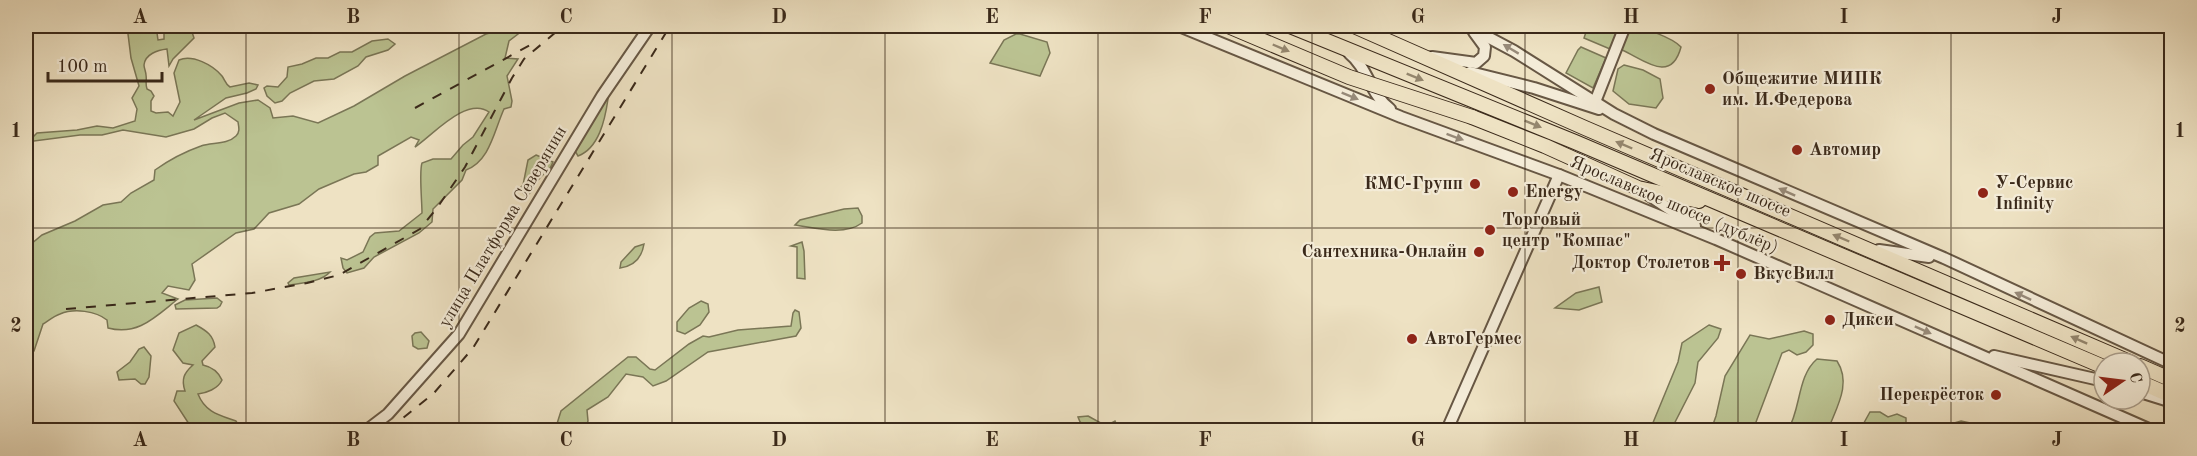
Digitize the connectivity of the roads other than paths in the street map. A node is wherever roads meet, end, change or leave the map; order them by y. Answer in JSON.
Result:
{"nodes":[{"id":1,"x":650,"y":26,"type":"edge"},
{"id":2,"x":1179,"y":26,"type":"edge"},
{"id":3,"x":1228,"y":26,"type":"edge"},
{"id":4,"x":1290,"y":26,"type":"edge"},
{"id":5,"x":1354,"y":26,"type":"edge"},
{"id":6,"x":1467,"y":26,"type":"edge"},
{"id":7,"x":1625,"y":26,"type":"edge"},
{"id":8,"x":1341,"y":47,"type":"junction"},
{"id":9,"x":1420,"y":55,"type":"junction"},
{"id":10,"x":1443,"y":66,"type":"junction"},
{"id":11,"x":1595,"y":102,"type":"junction"},
{"id":12,"x":1614,"y":114,"type":"junction"},
{"id":13,"x":1401,"y":117,"type":"junction"},
{"id":14,"x":1559,"y":175,"type":"junction"},
{"id":15,"x":1638,"y":188,"type":"junction"},
{"id":16,"x":1728,"y":206,"type":"junction"},
{"id":17,"x":1716,"y":239,"type":"junction"},
{"id":18,"x":1866,"y":249,"type":"junction"},
{"id":19,"x":1944,"y":258,"type":"junction"},
{"id":20,"x":1970,"y":351,"type":"junction"},
{"id":21,"x":2104,"y":351,"type":"edge"},
{"id":22,"x":2092,"y":362,"type":"edge"},
{"id":23,"x":2172,"y":364,"type":"edge"},
{"id":24,"x":2152,"y":371,"type":"edge"},
{"id":25,"x":2092,"y":378,"type":"edge"},
{"id":26,"x":2172,"y":380,"type":"edge"},
{"id":27,"x":2152,"y":387,"type":"edge"},
{"id":28,"x":2152,"y":396,"type":"edge"},
{"id":29,"x":2172,"y":396,"type":"edge"},
{"id":30,"x":2172,"y":402,"type":"edge"},
{"id":31,"x":367,"y":430,"type":"edge"},
{"id":32,"x":1447,"y":430,"type":"edge"},
{"id":33,"x":2151,"y":430,"type":"edge"}],
"edges":[{"from":1,"to":31,"type":"street","name":"улица Платформа Северянин"},
{"from":2,"to":13,"type":"street","name":"Ярославское шоссе (дублёр)","one_way":true},
{"from":3,"to":15,"type":"main road","one_way":true,"bridge":true},
{"from":4,"to":8,"type":"main road","name":"Ярославское шоссе"},
{"from":5,"to":9,"type":"main road","name":"Ярославское шоссе"},
{"from":6,"to":9,"type":"street"},
{"from":11,"to":6,"type":"street","one_way":true},
{"from":7,"to":11,"type":"street"},
{"from":8,"to":13,"type":"street"},
{"from":8,"to":16,"type":"main road","name":"Ярославское шоссе","one_way":true},
{"from":9,"to":10,"type":"main road","name":"Ярославское шоссе"},
{"from":10,"to":12,"type":"street"},
{"from":18,"to":10,"type":"main road","name":"Ярославское шоссе","one_way":true},
{"from":11,"to":12,"type":"street"},
{"from":19,"to":12,"type":"street","one_way":true},
{"from":13,"to":14,"type":"street","name":"Ярославское шоссе (дублёр)","one_way":true},
{"from":14,"to":17,"type":"street","name":"Ярославское шоссе (дублёр)"},
{"from":14,"to":32,"type":"street"},
{"from":15,"to":16,"type":"main road"},
{"from":15,"to":17,"type":"street"},
{"from":16,"to":22,"type":"main road","name":"Ярославское шоссе"},
{"from":17,"to":20,"type":"street","name":"Ярославское шоссе (дублёр)","one_way":true},
{"from":18,"to":19,"type":"street"},
{"from":21,"to":18,"type":"main road","name":"Ярославское шоссе","one_way":true},
{"from":23,"to":19,"type":"street","one_way":true},
{"from":20,"to":25,"type":"street"},
{"from":20,"to":33,"type":"street","name":"Ярославское шоссе (дублёр)"},
{"from":24,"to":26,"type":"main road"},
{"from":27,"to":29,"type":"main road"},
{"from":28,"to":30,"type":"street"}]}
